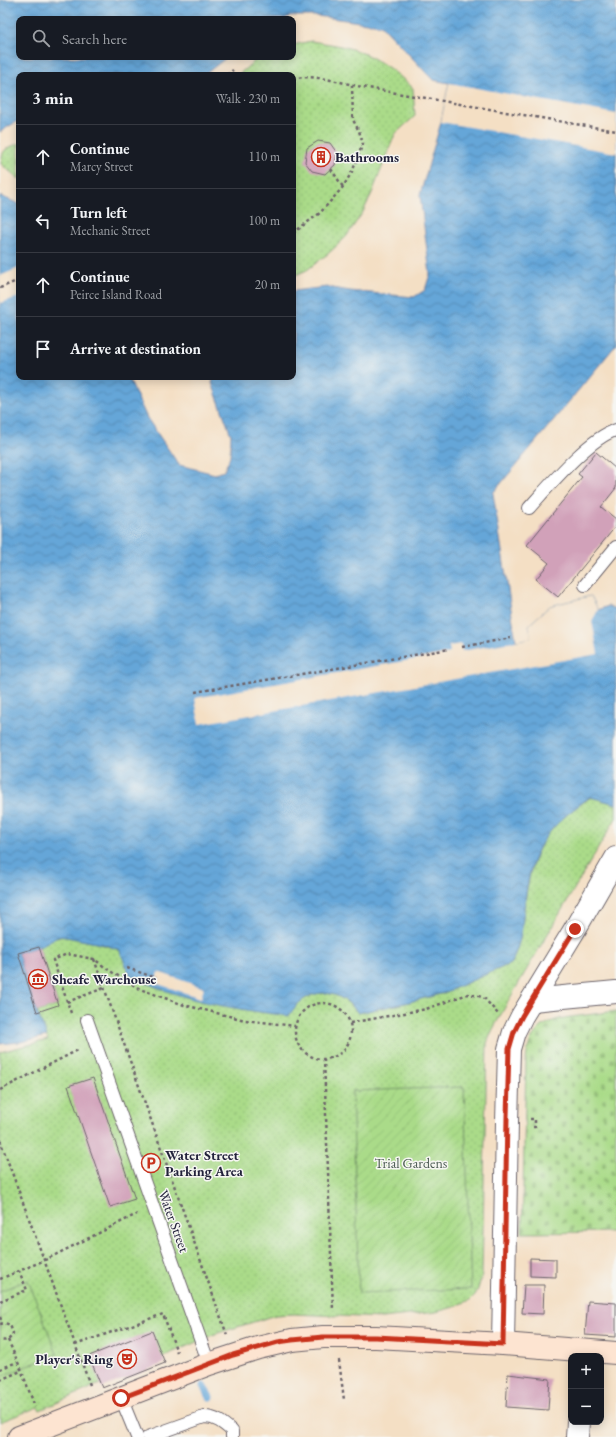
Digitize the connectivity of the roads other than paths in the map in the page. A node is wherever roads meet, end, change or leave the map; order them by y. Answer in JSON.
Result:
{"nodes":[{"id":1,"x":616,"y":430,"type":"edge"},
{"id":2,"x":529,"y":508,"type":"dead end"},
{"id":3,"x":616,"y":547,"type":"edge"},
{"id":4,"x":585,"y":585,"type":"dead end"},
{"id":5,"x":616,"y":858,"type":"edge"},
{"id":6,"x":616,"y":992,"type":"edge"},
{"id":7,"x":532,"y":1000,"type":"junction"},
{"id":8,"x":87,"y":1020,"type":"dead end"},
{"id":9,"x":503,"y":1344,"type":"junction"},
{"id":10,"x":578,"y":1353,"type":"edge"},
{"id":11,"x":604,"y":1353,"type":"edge"},
{"id":12,"x":616,"y":1353,"type":"edge"},
{"id":13,"x":209,"y":1364,"type":"junction"},
{"id":14,"x":121,"y":1398,"type":"junction"},
{"id":15,"x":578,"y":1425,"type":"edge"},
{"id":16,"x":170,"y":1434,"type":"edge"},
{"id":17,"x":19,"y":1437,"type":"edge"},
{"id":18,"x":137,"y":1437,"type":"edge"},
{"id":19,"x":148,"y":1437,"type":"edge"},
{"id":20,"x":232,"y":1437,"type":"edge"},
{"id":21,"x":577,"y":1437,"type":"edge"}],
"edges":[{"from":1,"to":2,"type":"lane"},
{"from":3,"to":4,"type":"lane"},
{"from":5,"to":7,"type":"street"},
{"from":6,"to":7,"type":"street"},
{"from":7,"to":9,"type":"street"},
{"from":8,"to":13,"type":"lane","name":"Water Street"},
{"from":9,"to":10,"type":"street"},
{"from":9,"to":13,"type":"street"},
{"from":11,"to":12,"type":"street"},
{"from":13,"to":14,"type":"street"},
{"from":14,"to":17,"type":"street"},
{"from":14,"to":18,"type":"lane"},
{"from":15,"to":21,"type":"street"},
{"from":16,"to":19,"type":"lane"},
{"from":16,"to":20,"type":"lane"}]}
